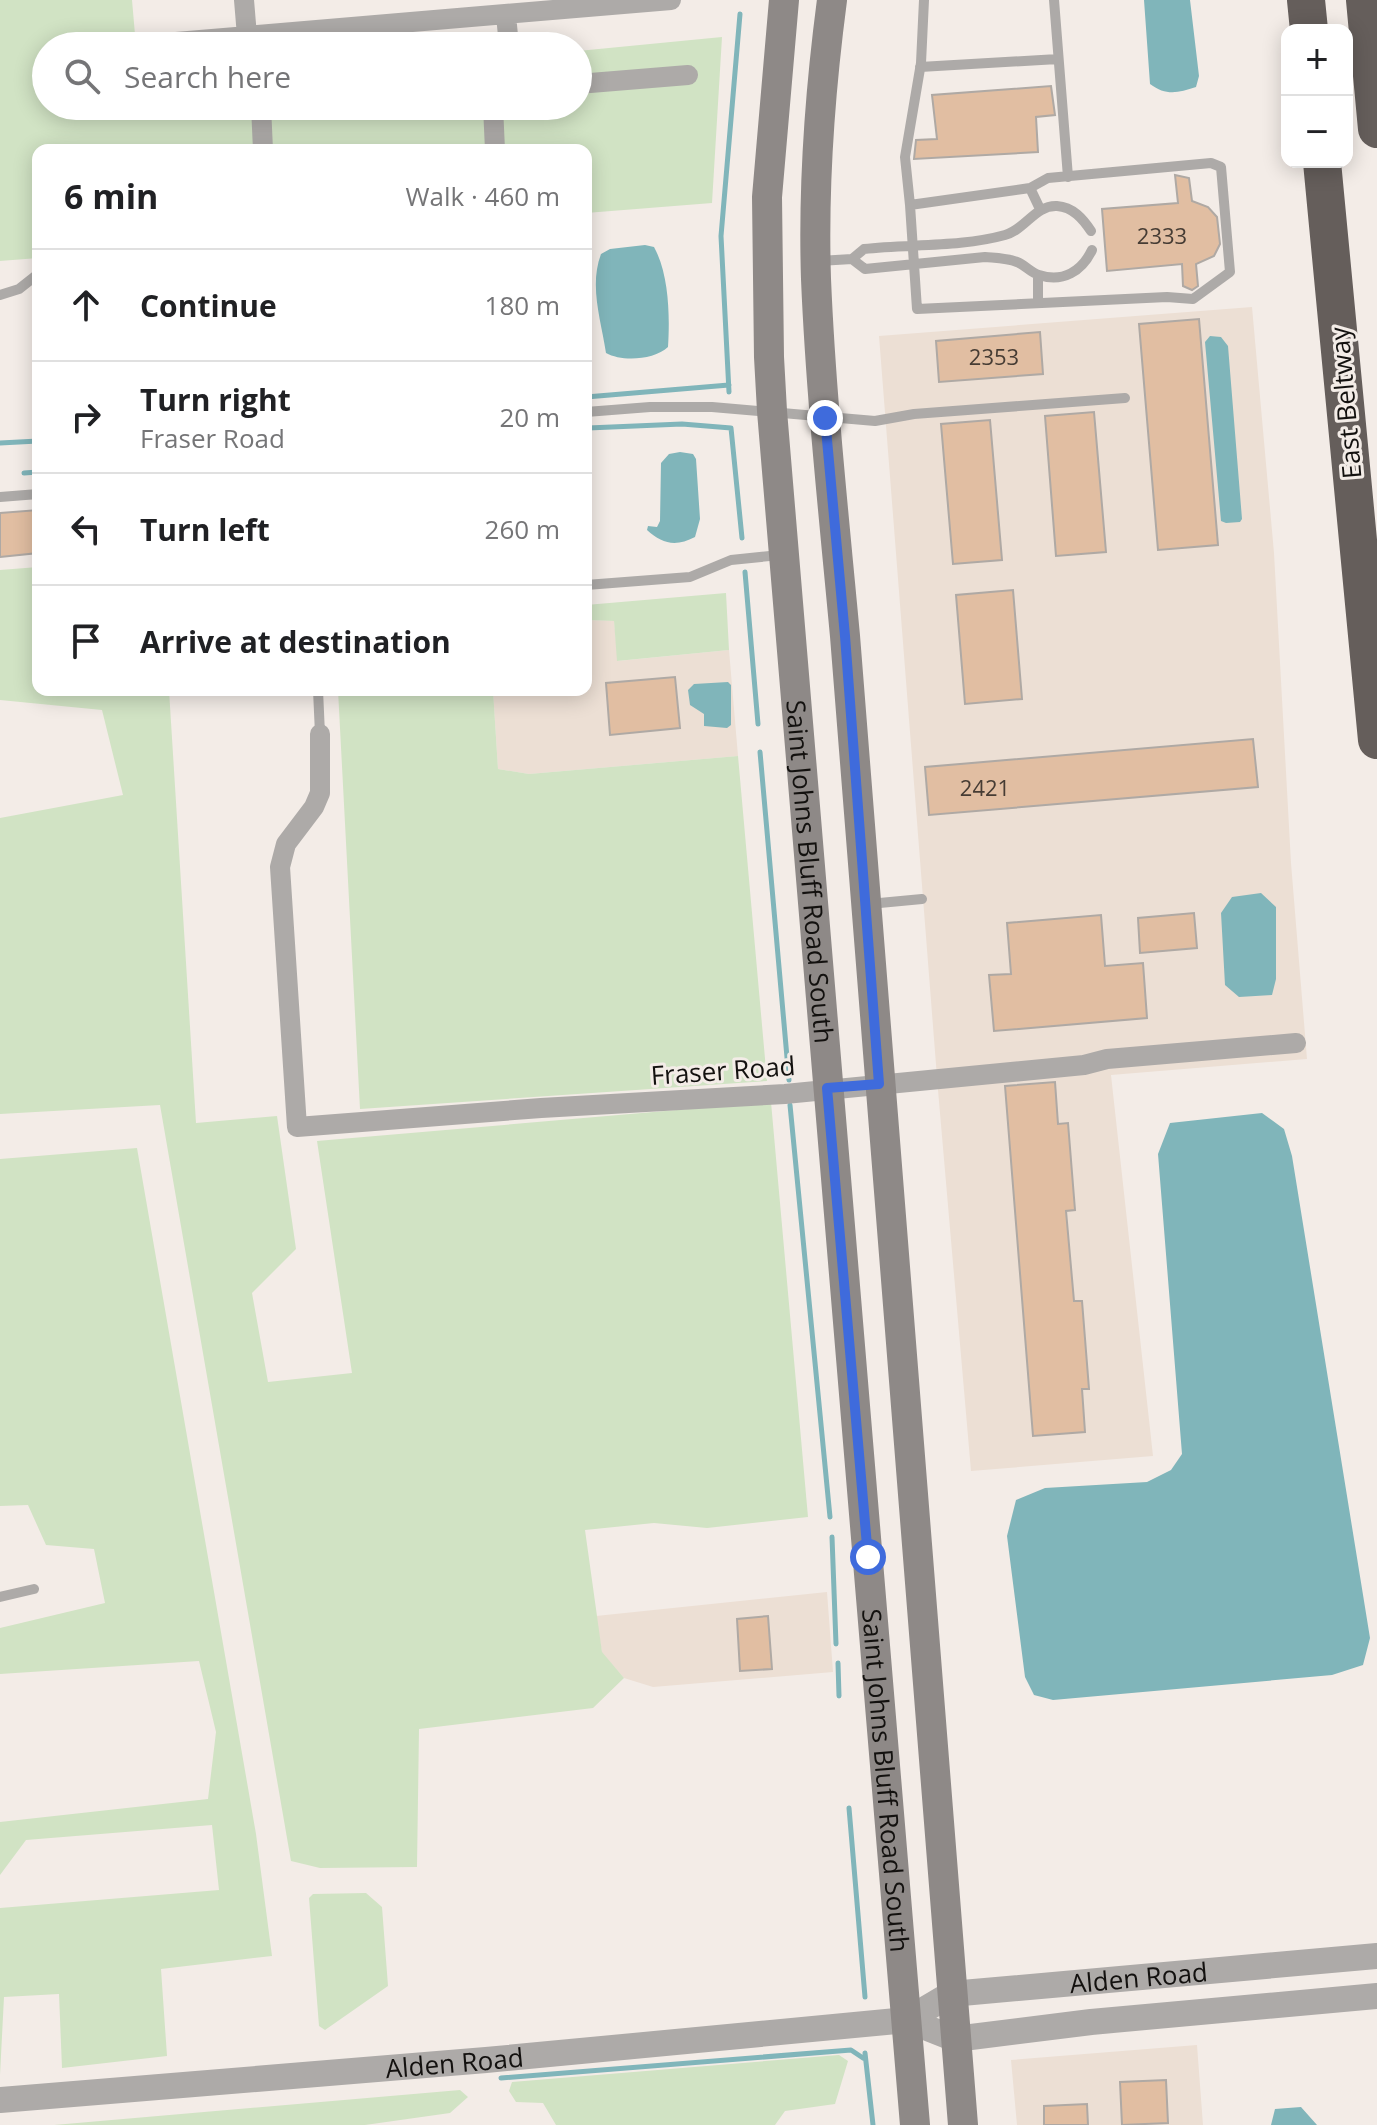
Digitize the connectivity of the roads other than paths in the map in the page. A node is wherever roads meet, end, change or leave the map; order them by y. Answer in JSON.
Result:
{"nodes":[{"id":1,"x":244,"y":0,"type":"edge"},
{"id":2,"x":671,"y":0,"type":"edge"},
{"id":3,"x":784,"y":0,"type":"edge"},
{"id":4,"x":832,"y":0,"type":"edge"},
{"id":5,"x":924,"y":0,"type":"edge"},
{"id":6,"x":1054,"y":0,"type":"edge"},
{"id":7,"x":1306,"y":0,"type":"edge"},
{"id":8,"x":1365,"y":0,"type":"edge"},
{"id":9,"x":478,"y":8,"type":"edge"},
{"id":10,"x":506,"y":15,"type":"junction"},
{"id":11,"x":1308,"y":24,"type":"edge"},
{"id":12,"x":248,"y":32,"type":"edge"},
{"id":13,"x":311,"y":32,"type":"edge"},
{"id":14,"x":508,"y":32,"type":"edge"},
{"id":15,"x":1058,"y":59,"type":"junction"},
{"id":16,"x":920,"y":67,"type":"junction"},
{"id":17,"x":688,"y":75,"type":"dead end"},
{"id":18,"x":592,"y":83,"type":"edge"},
{"id":19,"x":262,"y":120,"type":"edge"},
{"id":20,"x":494,"y":120,"type":"edge"},
{"id":21,"x":1377,"y":129,"type":"edge"},
{"id":22,"x":263,"y":144,"type":"edge"},
{"id":23,"x":495,"y":144,"type":"edge"},
{"id":24,"x":1323,"y":168,"type":"edge"},
{"id":25,"x":1068,"y":177,"type":"junction"},
{"id":26,"x":1030,"y":188,"type":"junction"},
{"id":27,"x":910,"y":205,"type":"junction"},
{"id":28,"x":1040,"y":209,"type":"junction"},
{"id":29,"x":1091,"y":231,"type":"dead end"},
{"id":30,"x":913,"y":244,"type":"junction"},
{"id":31,"x":1092,"y":250,"type":"dead end"},
{"id":32,"x":852,"y":259,"type":"junction"},
{"id":33,"x":817,"y":261,"type":"junction"},
{"id":34,"x":914,"y":264,"type":"junction"},
{"id":35,"x":1038,"y":275,"type":"junction"},
{"id":36,"x":32,"y":279,"type":"edge"},
{"id":37,"x":0,"y":295,"type":"edge"},
{"id":38,"x":1038,"y":303,"type":"junction"},
{"id":39,"x":1125,"y":398,"type":"dead end"},
{"id":40,"x":772,"y":411,"type":"junction"},
{"id":41,"x":592,"y":412,"type":"edge"},
{"id":42,"x":825,"y":418,"type":"junction"},
{"id":43,"x":32,"y":494,"type":"edge"},
{"id":44,"x":0,"y":497,"type":"edge"},
{"id":45,"x":785,"y":554,"type":"junction"},
{"id":46,"x":592,"y":585,"type":"edge"},
{"id":47,"x":318,"y":696,"type":"edge"},
{"id":48,"x":320,"y":734,"type":"joint"},
{"id":49,"x":1377,"y":740,"type":"edge"},
{"id":50,"x":922,"y":899,"type":"dead end"},
{"id":51,"x":865,"y":904,"type":"junction"},
{"id":52,"x":1296,"y":1043,"type":"dead end"},
{"id":53,"x":879,"y":1084,"type":"junction"},
{"id":54,"x":827,"y":1088,"type":"junction"},
{"id":55,"x":34,"y":1589,"type":"dead end"},
{"id":56,"x":0,"y":1597,"type":"edge"},
{"id":57,"x":1377,"y":1956,"type":"edge"},
{"id":58,"x":951,"y":1994,"type":"junction"},
{"id":59,"x":1377,"y":1996,"type":"edge"},
{"id":60,"x":907,"y":2020,"type":"junction"},
{"id":61,"x":955,"y":2039,"type":"junction"},
{"id":62,"x":0,"y":2100,"type":"edge"},
{"id":63,"x":915,"y":2125,"type":"edge"},
{"id":64,"x":963,"y":2125,"type":"edge"}],
"edges":[{"from":1,"to":12,"type":"street"},
{"from":2,"to":10,"type":"street"},
{"from":3,"to":40,"type":"main road","name":"Saint Johns Bluff Road South"},
{"from":4,"to":33,"type":"main road","name":"Saint Johns Bluff Road South"},
{"from":5,"to":16,"type":"lane"},
{"from":6,"to":15,"type":"lane"},
{"from":7,"to":11,"type":"highway"},
{"from":8,"to":21,"type":"highway"},
{"from":9,"to":10,"type":"street"},
{"from":9,"to":13,"type":"street"},
{"from":10,"to":14,"type":"street"},
{"from":15,"to":16,"type":"lane"},
{"from":15,"to":25,"type":"lane"},
{"from":16,"to":27,"type":"lane"},
{"from":17,"to":18,"type":"street"},
{"from":19,"to":22,"type":"street"},
{"from":20,"to":23,"type":"street"},
{"from":24,"to":49,"type":"highway","name":"East Beltway"},
{"from":25,"to":26,"type":"lane"},
{"from":25,"to":38,"type":"lane"},
{"from":26,"to":27,"type":"lane"},
{"from":26,"to":28,"type":"lane"},
{"from":27,"to":30,"type":"lane"},
{"from":28,"to":29,"type":"lane"},
{"from":28,"to":30,"type":"lane"},
{"from":30,"to":32,"type":"lane"},
{"from":30,"to":34,"type":"lane"},
{"from":31,"to":35,"type":"lane"},
{"from":32,"to":33,"type":"lane"},
{"from":32,"to":34,"type":"lane"},
{"from":33,"to":42,"type":"main road","name":"Saint Johns Bluff Road South"},
{"from":34,"to":35,"type":"lane"},
{"from":34,"to":38,"type":"lane"},
{"from":35,"to":38,"type":"lane"},
{"from":36,"to":37,"type":"lane"},
{"from":39,"to":42,"type":"lane"},
{"from":40,"to":41,"type":"lane"},
{"from":40,"to":42,"type":"lane"},
{"from":40,"to":45,"type":"main road","name":"Saint Johns Bluff Road South"},
{"from":42,"to":51,"type":"main road","name":"Saint Johns Bluff Road South"},
{"from":43,"to":44,"type":"lane"},
{"from":45,"to":46,"type":"lane"},
{"from":45,"to":54,"type":"main road","name":"Saint Johns Bluff Road South"},
{"from":47,"to":48,"type":"lane"},
{"from":48,"to":54,"type":"street","name":"Fraser Road"},
{"from":50,"to":51,"type":"lane"},
{"from":51,"to":53,"type":"main road","name":"Saint Johns Bluff Road South"},
{"from":52,"to":53,"type":"street","name":"Fraser Road"},
{"from":53,"to":54,"type":"street","name":"Fraser Road"},
{"from":53,"to":58,"type":"main road","name":"Saint Johns Bluff Road South"},
{"from":54,"to":60,"type":"main road","name":"Saint Johns Bluff Road South"},
{"from":55,"to":56,"type":"lane"},
{"from":57,"to":58,"type":"street","name":"Alden Road"},
{"from":58,"to":60,"type":"street","name":"Alden Road"},
{"from":58,"to":61,"type":"main road","name":"Saint Johns Bluff Road South"},
{"from":59,"to":61,"type":"street","name":"Alden Road"},
{"from":60,"to":61,"type":"street","name":"Alden Road"},
{"from":60,"to":62,"type":"street","name":"Alden Road"},
{"from":60,"to":63,"type":"main road","name":"Saint Johns Bluff Road South"},
{"from":61,"to":64,"type":"main road","name":"Saint Johns Bluff Road South"}]}
